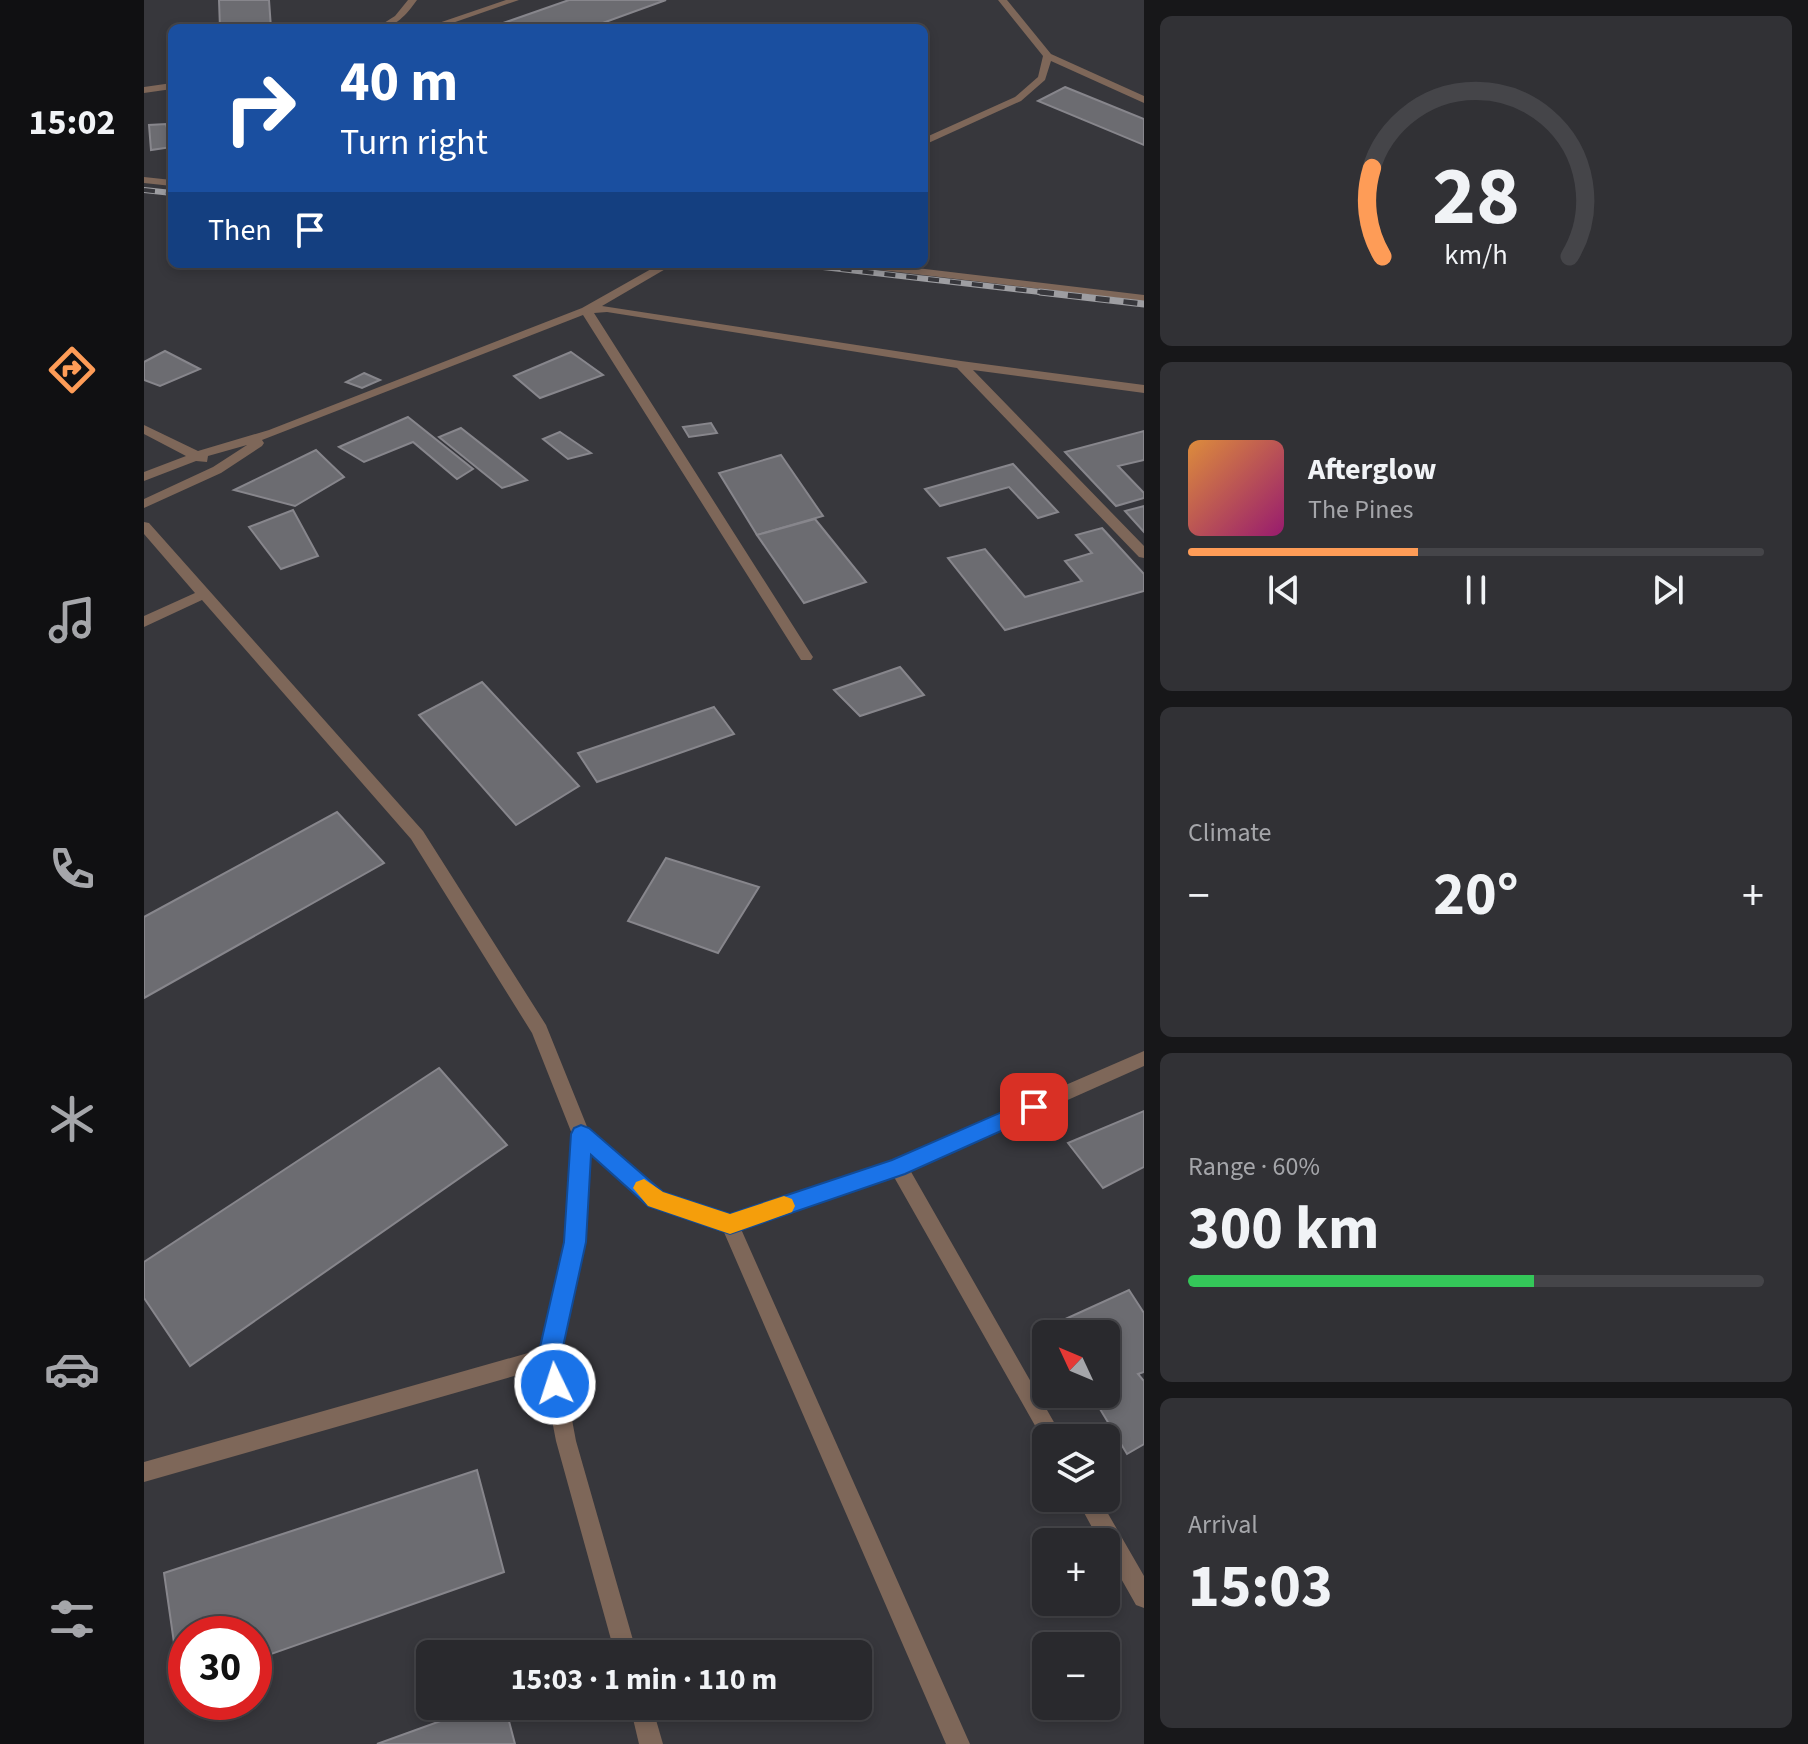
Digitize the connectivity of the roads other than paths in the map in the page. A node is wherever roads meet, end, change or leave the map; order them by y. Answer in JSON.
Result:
{"nodes":[{"id":1,"x":413,"y":0,"type":"edge"},
{"id":2,"x":515,"y":0,"type":"edge"},
{"id":3,"x":1002,"y":0,"type":"edge"},
{"id":4,"x":388,"y":24,"type":"edge"},
{"id":5,"x":441,"y":24,"type":"edge"},
{"id":6,"x":1048,"y":56,"type":"junction"},
{"id":7,"x":168,"y":87,"type":"edge"},
{"id":8,"x":144,"y":90,"type":"edge"},
{"id":9,"x":1144,"y":100,"type":"edge"},
{"id":10,"x":928,"y":140,"type":"edge"},
{"id":11,"x":144,"y":180,"type":"edge"},
{"id":12,"x":168,"y":183,"type":"edge"},
{"id":13,"x":661,"y":268,"type":"edge"},
{"id":14,"x":889,"y":268,"type":"edge"},
{"id":15,"x":1144,"y":298,"type":"edge"},
{"id":16,"x":586,"y":310,"type":"junction"},
{"id":17,"x":961,"y":365,"type":"junction"},
{"id":18,"x":1144,"y":389,"type":"edge"},
{"id":19,"x":144,"y":429,"type":"edge"},
{"id":20,"x":273,"y":433,"type":"junction"},
{"id":21,"x":199,"y":455,"type":"junction"},
{"id":22,"x":217,"y":470,"type":"junction"},
{"id":23,"x":144,"y":477,"type":"edge"},
{"id":24,"x":144,"y":504,"type":"edge"},
{"id":25,"x":144,"y":526,"type":"edge"},
{"id":26,"x":1144,"y":554,"type":"edge"},
{"id":27,"x":204,"y":594,"type":"junction"},
{"id":28,"x":144,"y":622,"type":"edge"},
{"id":29,"x":806,"y":657,"type":"dead end"},
{"id":30,"x":1144,"y":1059,"type":"edge"},
{"id":31,"x":581,"y":1134,"type":"junction"},
{"id":32,"x":898,"y":1167,"type":"junction"},
{"id":33,"x":730,"y":1224,"type":"junction"},
{"id":34,"x":550,"y":1356,"type":"junction"},
{"id":35,"x":1045,"y":1424,"type":"edge"},
{"id":36,"x":144,"y":1472,"type":"edge"},
{"id":37,"x":1095,"y":1512,"type":"edge"},
{"id":38,"x":1144,"y":1597,"type":"edge"},
{"id":39,"x":622,"y":1640,"type":"edge"},
{"id":40,"x":645,"y":1720,"type":"edge"},
{"id":41,"x":651,"y":1744,"type":"edge"},
{"id":42,"x":958,"y":1744,"type":"edge"}],
"edges":[{"from":1,"to":4,"type":"street"},
{"from":2,"to":5,"type":"street"},
{"from":3,"to":6,"type":"street"},
{"from":6,"to":9,"type":"street"},
{"from":6,"to":10,"type":"street"},
{"from":7,"to":8,"type":"street"},
{"from":11,"to":12,"type":"street"},
{"from":13,"to":16,"type":"street"},
{"from":14,"to":15,"type":"street"},
{"from":16,"to":17,"type":"street"},
{"from":16,"to":20,"type":"street"},
{"from":16,"to":29,"type":"street"},
{"from":17,"to":18,"type":"street"},
{"from":17,"to":26,"type":"street"},
{"from":19,"to":21,"type":"street"},
{"from":20,"to":21,"type":"street"},
{"from":20,"to":22,"type":"street"},
{"from":21,"to":22,"type":"street"},
{"from":21,"to":23,"type":"street"},
{"from":22,"to":24,"type":"street"},
{"from":25,"to":27,"type":"street"},
{"from":27,"to":28,"type":"street"},
{"from":27,"to":31,"type":"street"},
{"from":30,"to":32,"type":"street"},
{"from":31,"to":33,"type":"street"},
{"from":31,"to":34,"type":"street"},
{"from":32,"to":33,"type":"street"},
{"from":32,"to":35,"type":"street"},
{"from":33,"to":42,"type":"street"},
{"from":34,"to":36,"type":"street"},
{"from":34,"to":39,"type":"street"},
{"from":37,"to":38,"type":"street"},
{"from":40,"to":41,"type":"street"}]}
